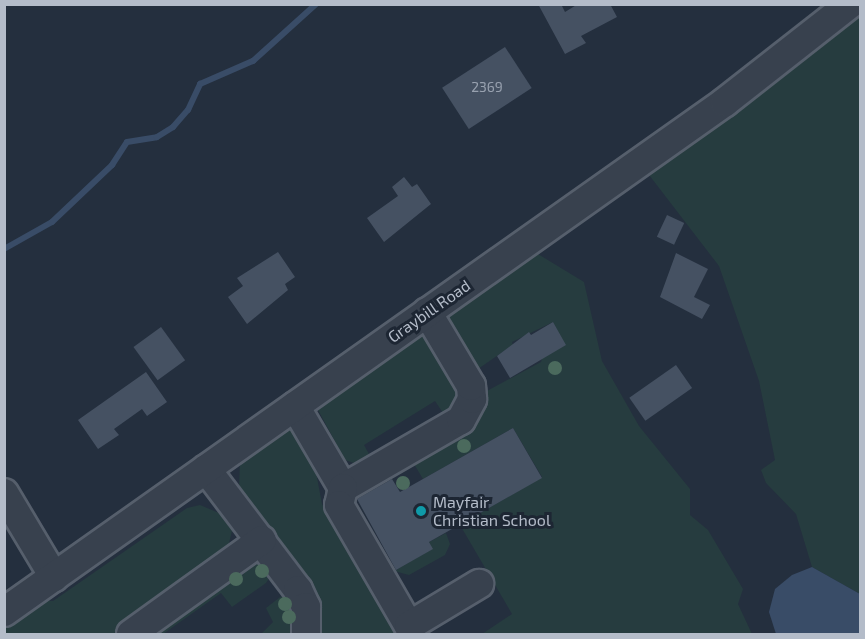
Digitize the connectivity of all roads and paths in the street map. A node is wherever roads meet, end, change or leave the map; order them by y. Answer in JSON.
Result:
{"nodes":[{"id":1,"x":850,"y":4,"type":"edge"},
{"id":2,"x":427,"y":312,"type":"junction"},
{"id":3,"x":295,"y":406,"type":"junction"},
{"id":4,"x":207,"y":469,"type":"junction"},
{"id":5,"x":343,"y":488,"type":"junction"},
{"id":6,"x":4,"y":493,"type":"edge"},
{"id":7,"x":262,"y":540,"type":"junction"},
{"id":8,"x":54,"y":577,"type":"junction"},
{"id":9,"x":479,"y":584,"type":"dead end"},
{"id":10,"x":4,"y":612,"type":"edge"},
{"id":11,"x":131,"y":634,"type":"edge"},
{"id":12,"x":306,"y":634,"type":"edge"}],
"edges":[{"from":1,"to":2,"type":"street","name":"Graybill Road"},
{"from":2,"to":3,"type":"street","name":"Graybill Road"},
{"from":2,"to":5,"type":"street"},
{"from":3,"to":4,"type":"street","name":"Graybill Road"},
{"from":3,"to":5,"type":"street"},
{"from":4,"to":7,"type":"street"},
{"from":4,"to":8,"type":"street","name":"Graybill Road"},
{"from":5,"to":9,"type":"street"},
{"from":6,"to":8,"type":"street"},
{"from":7,"to":11,"type":"street"},
{"from":7,"to":12,"type":"street"},
{"from":8,"to":10,"type":"street","name":"Graybill Road"}]}
